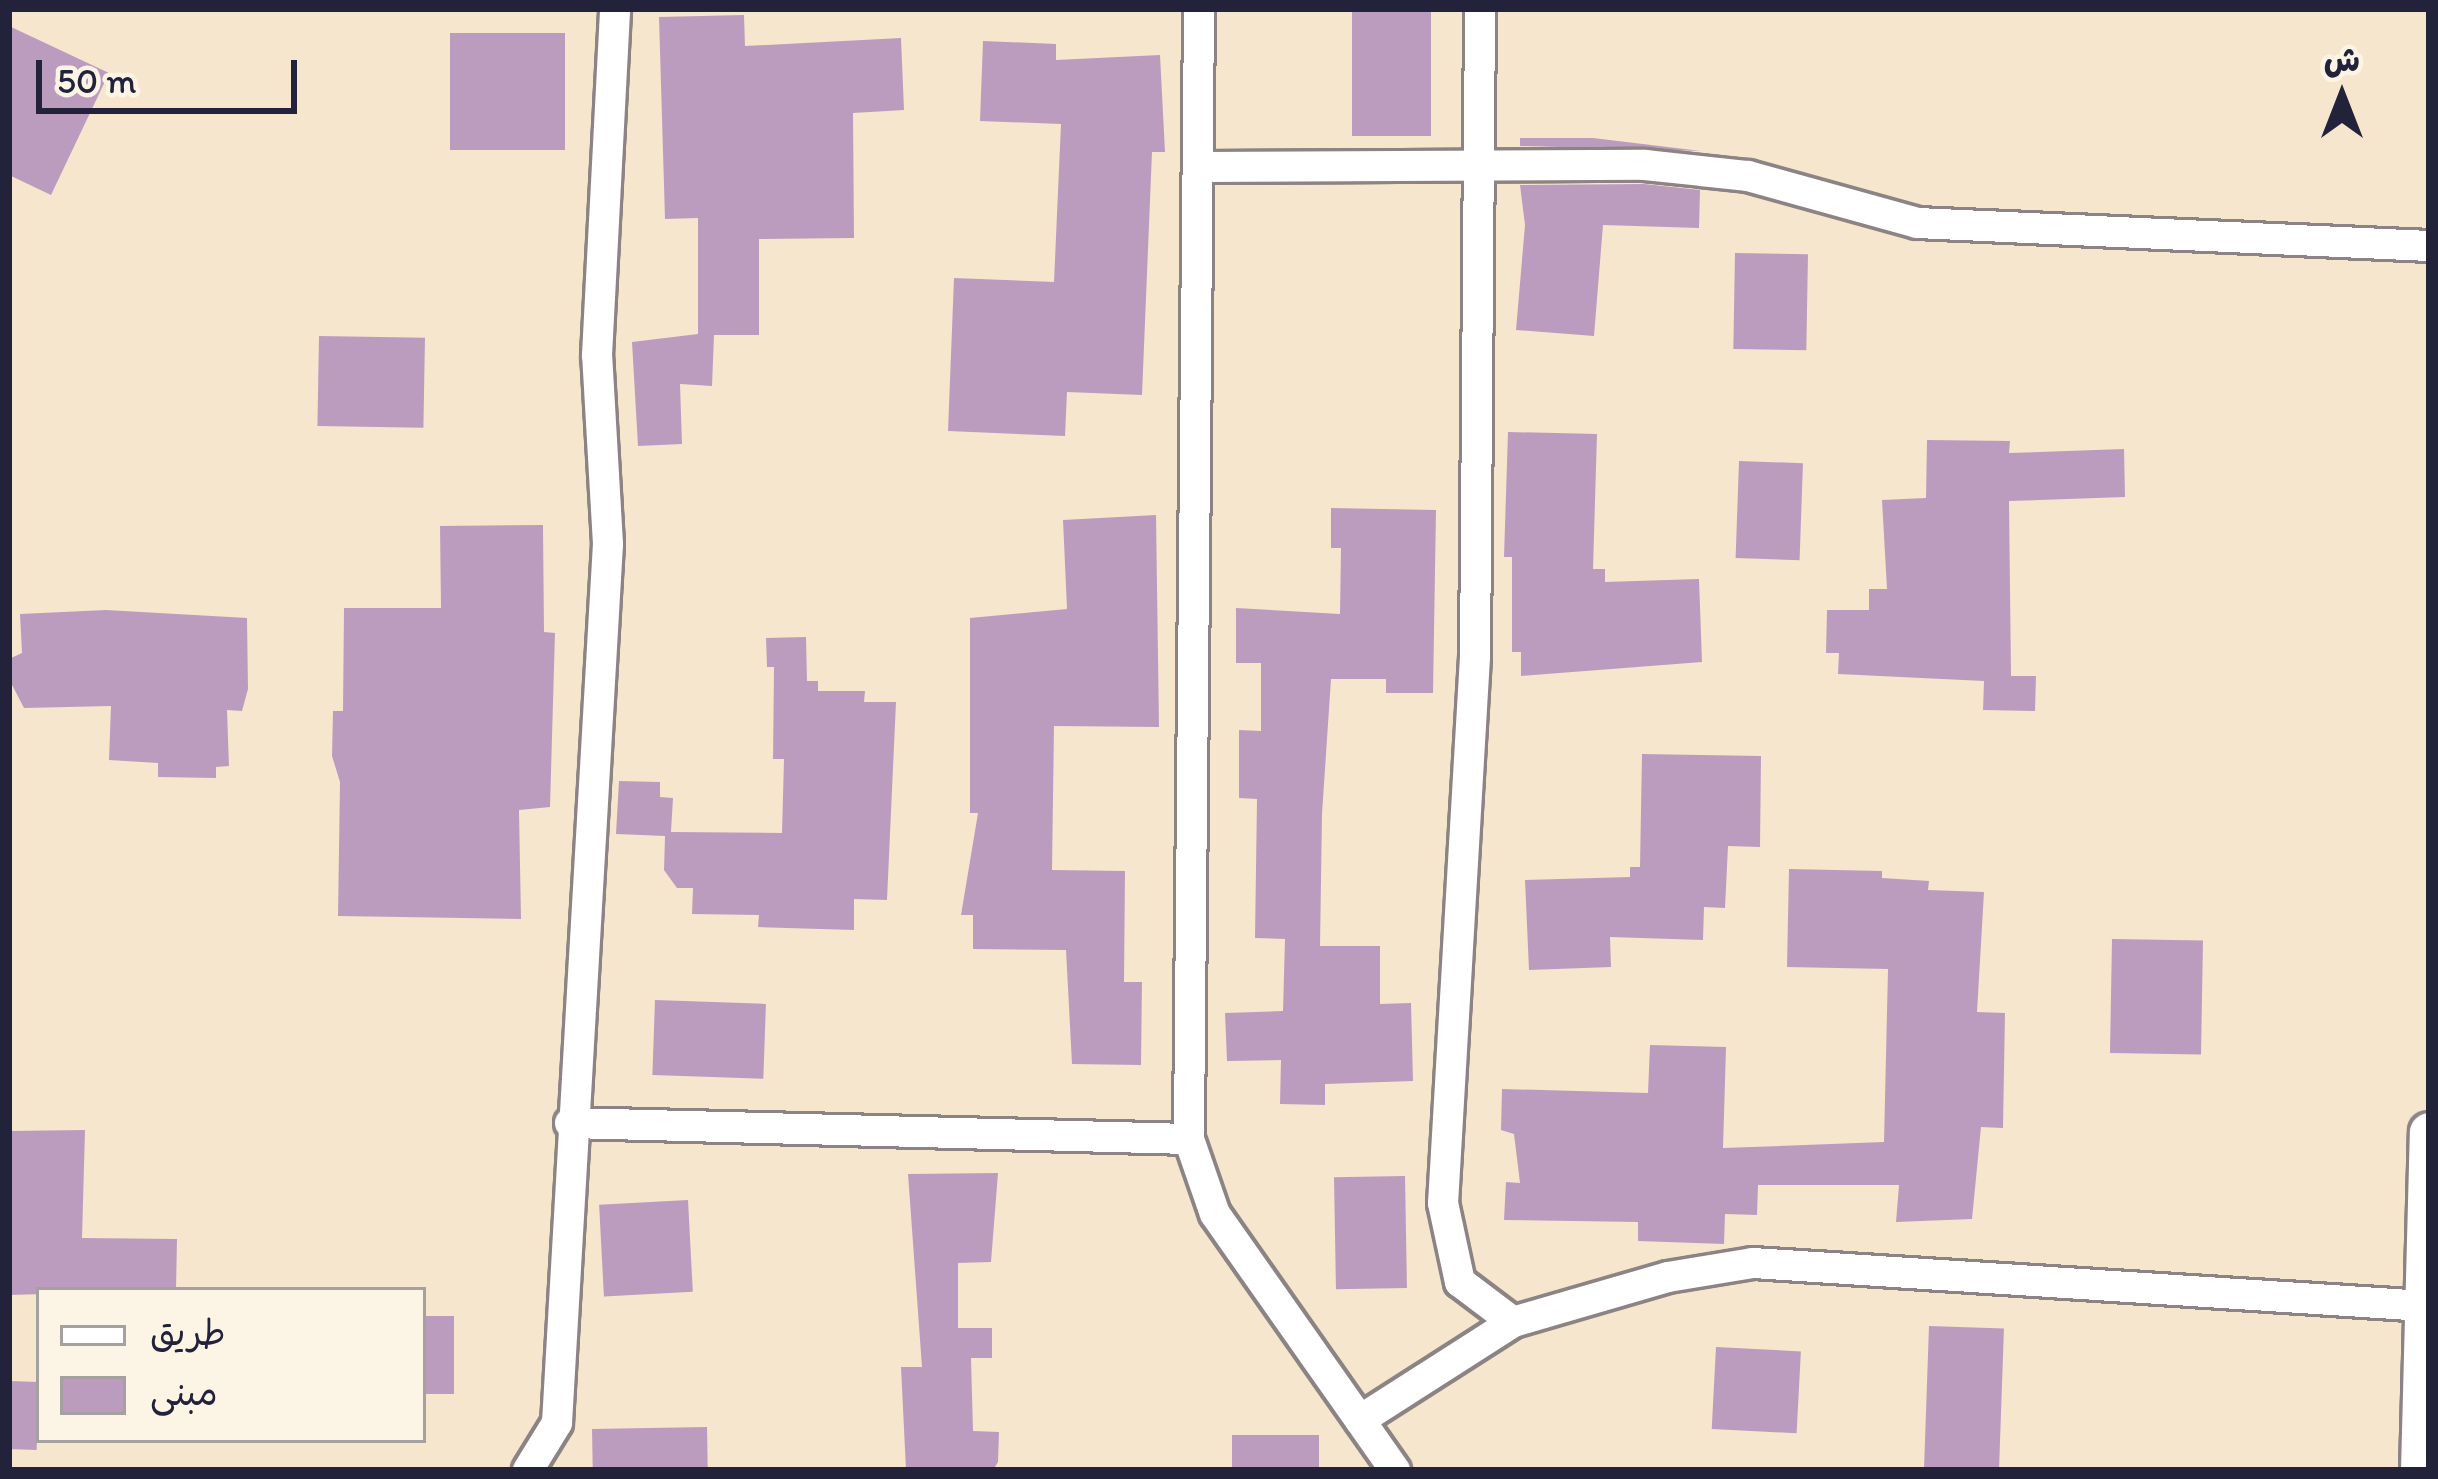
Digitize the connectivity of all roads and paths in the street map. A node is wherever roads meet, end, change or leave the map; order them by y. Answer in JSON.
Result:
{"nodes":[{"id":1,"x":614,"y":9,"type":"edge"},
{"id":2,"x":1199,"y":9,"type":"edge"},
{"id":3,"x":1480,"y":9,"type":"edge"},
{"id":4,"x":1203,"y":166,"type":"junction"},
{"id":5,"x":1474,"y":168,"type":"junction"},
{"id":6,"x":2429,"y":246,"type":"edge"},
{"id":7,"x":570,"y":1123,"type":"junction"},
{"id":8,"x":2429,"y":1132,"type":"edge"},
{"id":9,"x":1189,"y":1139,"type":"junction"},
{"id":10,"x":2425,"y":1306,"type":"junction"},
{"id":11,"x":1513,"y":1322,"type":"junction"},
{"id":12,"x":1360,"y":1420,"type":"junction"},
{"id":13,"x":528,"y":1470,"type":"edge"},
{"id":14,"x":1395,"y":1470,"type":"edge"},
{"id":15,"x":2420,"y":1470,"type":"edge"}],
"edges":[{"from":1,"to":7,"type":"street"},
{"from":2,"to":4,"type":"street"},
{"from":3,"to":5,"type":"street"},
{"from":4,"to":5,"type":"street"},
{"from":4,"to":9,"type":"street"},
{"from":5,"to":6,"type":"street"},
{"from":5,"to":11,"type":"street"},
{"from":7,"to":9,"type":"street"},
{"from":7,"to":13,"type":"street"},
{"from":8,"to":10,"type":"street"},
{"from":9,"to":12,"type":"street"},
{"from":10,"to":11,"type":"street"},
{"from":10,"to":15,"type":"street"},
{"from":11,"to":12,"type":"street"},
{"from":12,"to":14,"type":"street"}]}
